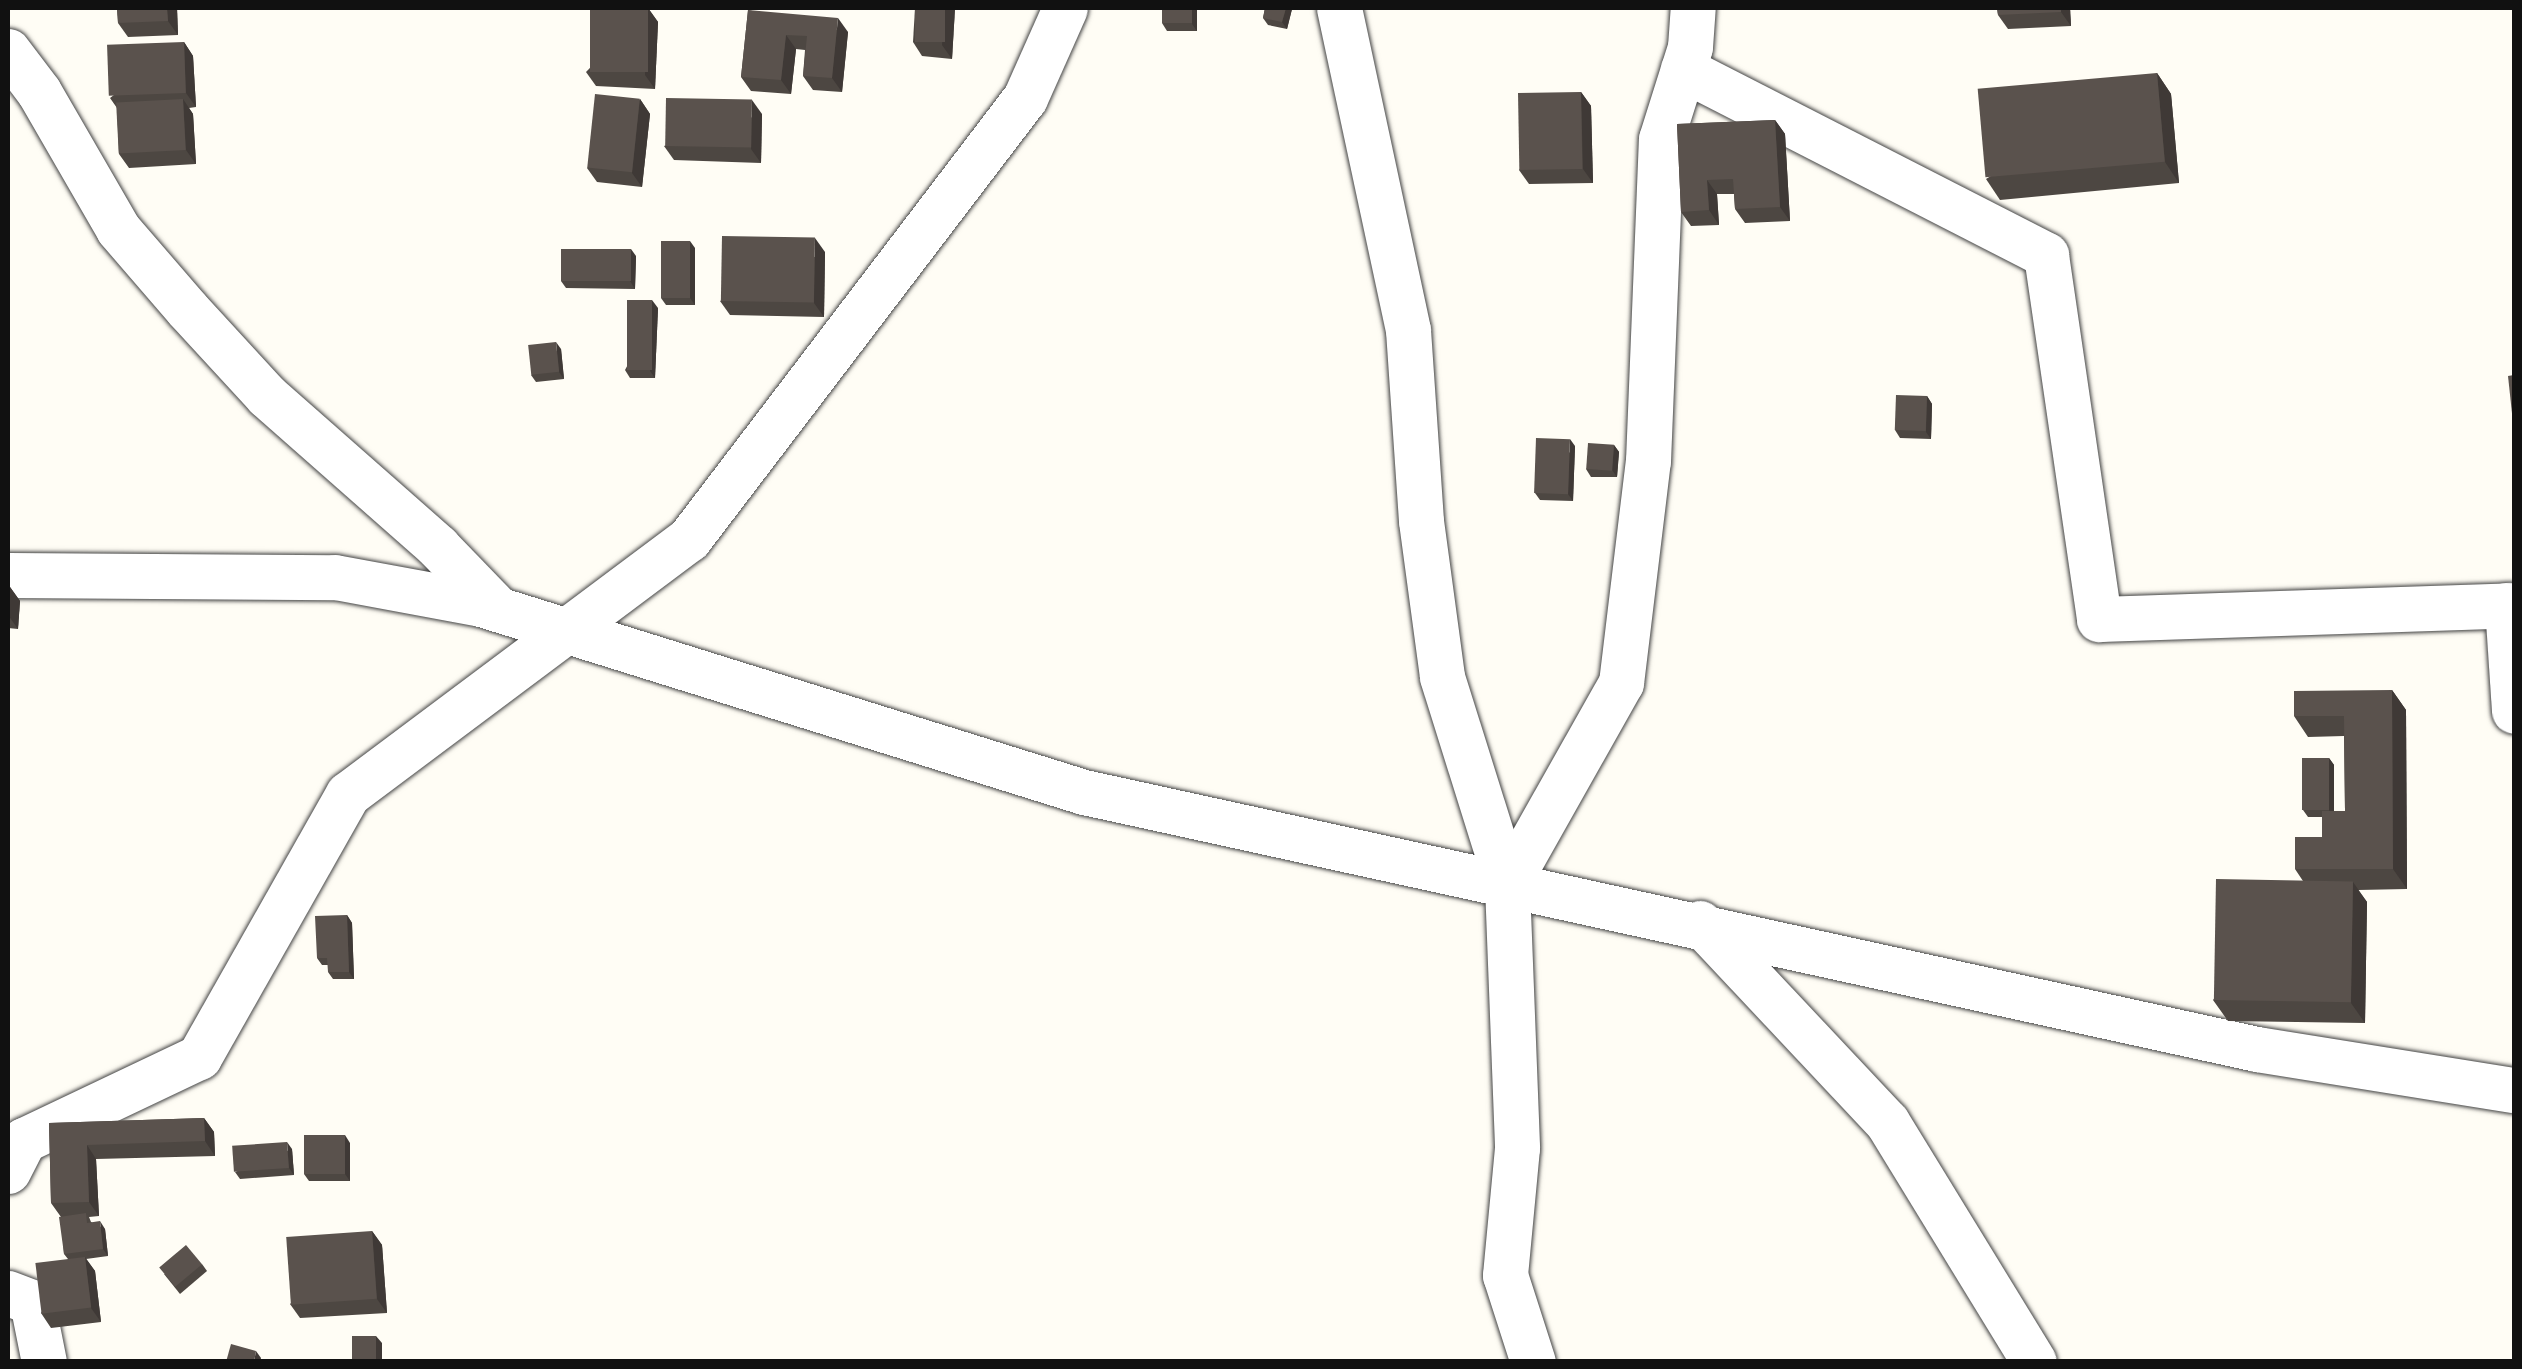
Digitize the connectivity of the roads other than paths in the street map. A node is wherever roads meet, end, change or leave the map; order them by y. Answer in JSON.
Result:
{"nodes":[{"id":1,"x":1065,"y":8,"type":"edge"},
{"id":2,"x":1339,"y":8,"type":"edge"},
{"id":3,"x":1693,"y":8,"type":"edge"},
{"id":4,"x":8,"y":52,"type":"edge"},
{"id":5,"x":1683,"y":69,"type":"junction"},
{"id":6,"x":8,"y":574,"type":"edge"},
{"id":7,"x":2511,"y":605,"type":"edge"},
{"id":8,"x":496,"y":608,"type":"junction"},
{"id":9,"x":574,"y":628,"type":"junction"},
{"id":10,"x":2514,"y":711,"type":"edge"},
{"id":11,"x":1507,"y":885,"type":"junction"},
{"id":12,"x":1700,"y":924,"type":"junction"},
{"id":13,"x":2514,"y":1090,"type":"edge"},
{"id":14,"x":8,"y":1172,"type":"edge"},
{"id":15,"x":8,"y":1293,"type":"edge"},
{"id":16,"x":44,"y":1362,"type":"edge"},
{"id":17,"x":1532,"y":1362,"type":"edge"},
{"id":18,"x":2034,"y":1362,"type":"edge"}],
"edges":[{"from":1,"to":9,"type":"street"},
{"from":2,"to":11,"type":"street"},
{"from":3,"to":5,"type":"street"},
{"from":4,"to":8,"type":"street"},
{"from":5,"to":7,"type":"street"},
{"from":5,"to":11,"type":"street"},
{"from":6,"to":8,"type":"street"},
{"from":7,"to":10,"type":"street"},
{"from":8,"to":9,"type":"street"},
{"from":9,"to":11,"type":"street"},
{"from":9,"to":14,"type":"street"},
{"from":11,"to":12,"type":"street"},
{"from":11,"to":17,"type":"street"},
{"from":12,"to":13,"type":"street"},
{"from":12,"to":18,"type":"street"},
{"from":15,"to":16,"type":"street"}]}
